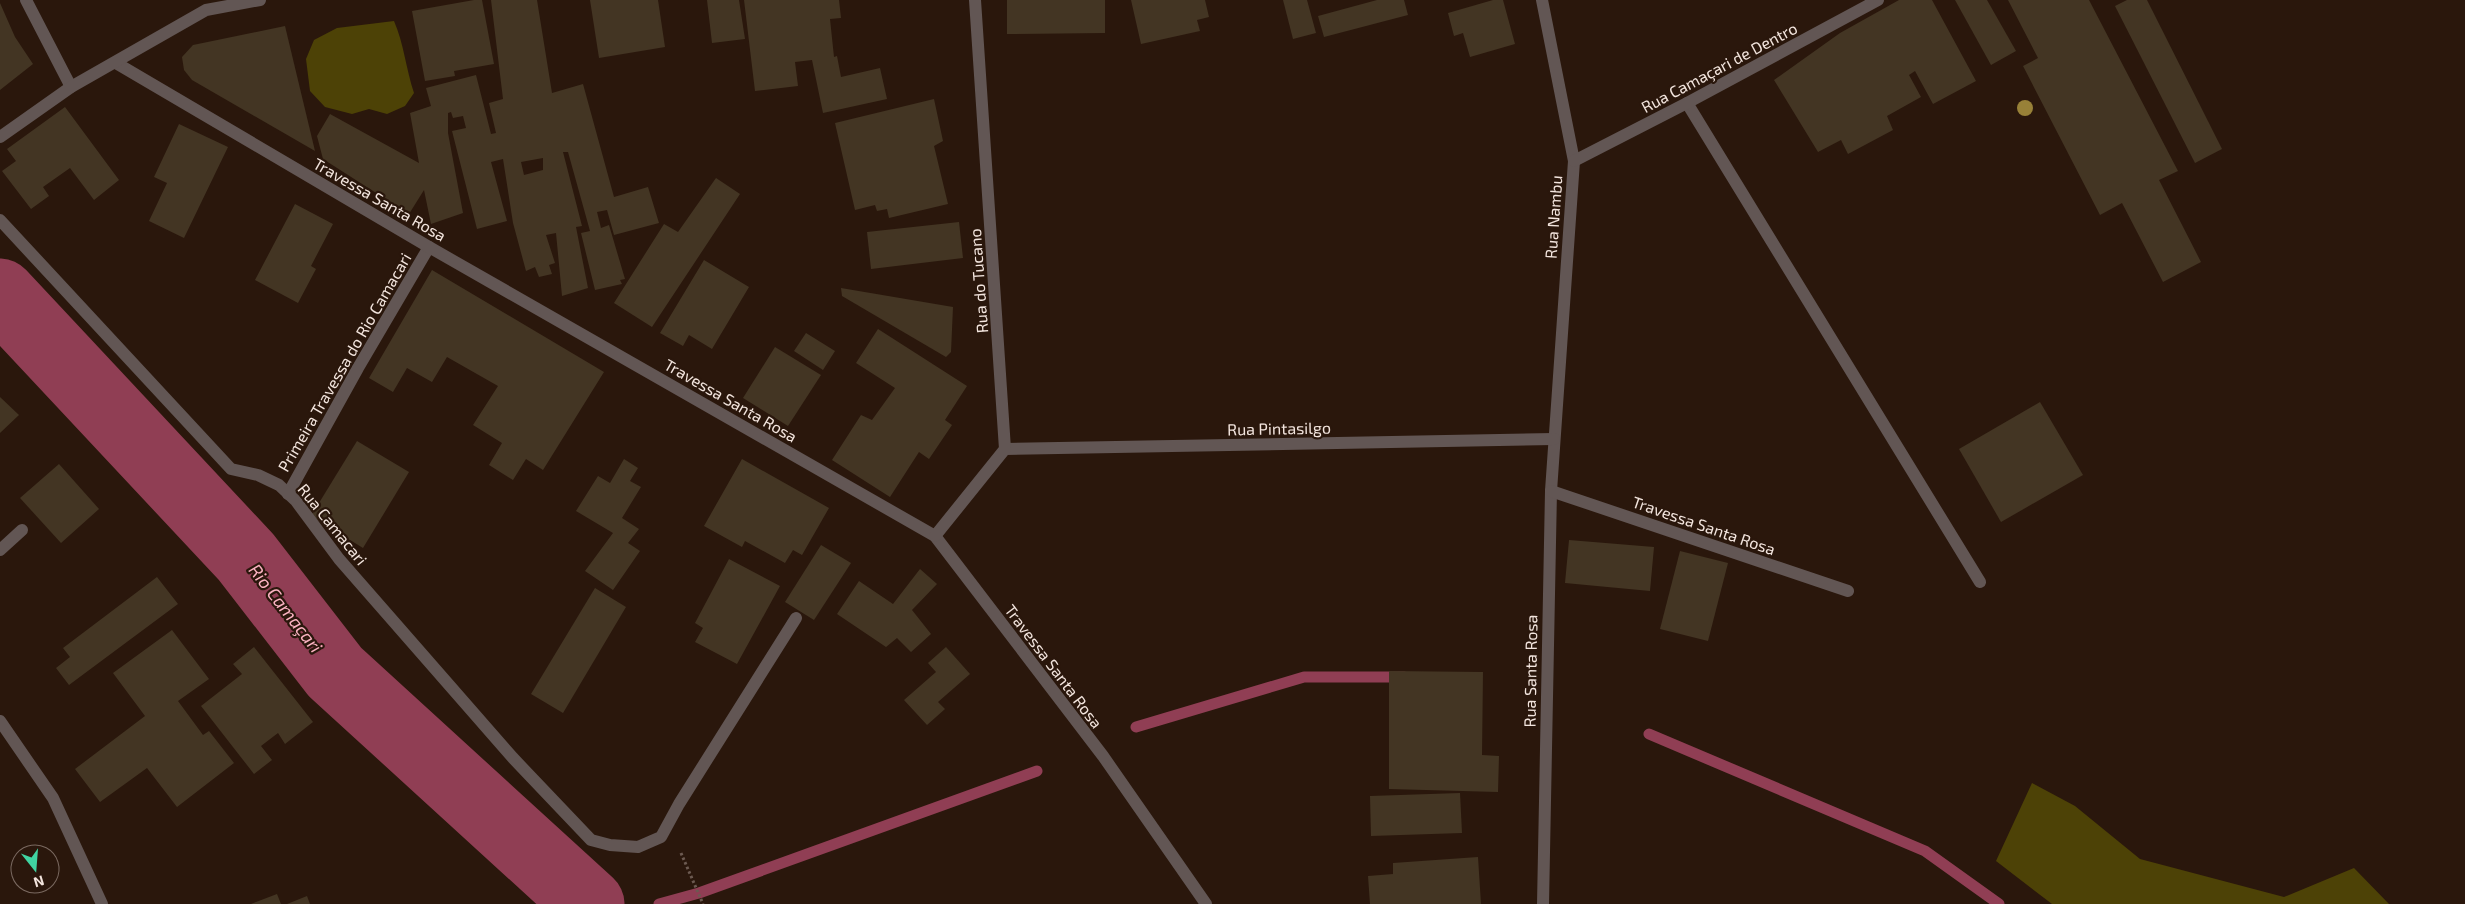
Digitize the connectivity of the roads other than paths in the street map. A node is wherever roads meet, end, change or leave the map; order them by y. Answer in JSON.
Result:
{"nodes":[{"id":1,"x":26,"y":0,"type":"edge"},
{"id":2,"x":260,"y":0,"type":"edge"},
{"id":3,"x":976,"y":0,"type":"edge"},
{"id":4,"x":1542,"y":0,"type":"edge"},
{"id":5,"x":1878,"y":0,"type":"edge"},
{"id":6,"x":203,"y":5,"type":"edge"},
{"id":7,"x":116,"y":63,"type":"junction"},
{"id":8,"x":71,"y":87,"type":"junction"},
{"id":9,"x":1687,"y":103,"type":"junction"},
{"id":10,"x":0,"y":137,"type":"edge"},
{"id":11,"x":1574,"y":161,"type":"junction"},
{"id":12,"x":0,"y":220,"type":"edge"},
{"id":13,"x":429,"y":247,"type":"junction"},
{"id":14,"x":1554,"y":439,"type":"junction"},
{"id":15,"x":1005,"y":449,"type":"junction"},
{"id":16,"x":1550,"y":491,"type":"junction"},
{"id":17,"x":288,"y":494,"type":"junction"},
{"id":18,"x":22,"y":530,"type":"dead end"},
{"id":19,"x":935,"y":536,"type":"junction"},
{"id":20,"x":0,"y":550,"type":"edge"},
{"id":21,"x":1980,"y":582,"type":"dead end"},
{"id":22,"x":1848,"y":591,"type":"dead end"},
{"id":23,"x":796,"y":618,"type":"dead end"},
{"id":24,"x":0,"y":721,"type":"edge"},
{"id":25,"x":102,"y":904,"type":"edge"},
{"id":26,"x":1206,"y":904,"type":"edge"},
{"id":27,"x":1543,"y":904,"type":"edge"}],
"edges":[{"from":1,"to":8,"type":"street"},
{"from":2,"to":6,"type":"street"},
{"from":3,"to":15,"type":"street","name":"Rua do Tucano"},
{"from":4,"to":11,"type":"street","name":"Rua Nambu"},
{"from":5,"to":9,"type":"street","name":"Rua Camaçari de Dentro"},
{"from":6,"to":7,"type":"street"},
{"from":7,"to":8,"type":"street"},
{"from":7,"to":13,"type":"street","name":"Travessa Santa Rosa"},
{"from":8,"to":10,"type":"street"},
{"from":9,"to":11,"type":"street","name":"Rua Camaçari de Dentro"},
{"from":9,"to":21,"type":"street"},
{"from":11,"to":14,"type":"street","name":"Rua Nambu"},
{"from":12,"to":17,"type":"street","name":"Rua Camacari"},
{"from":13,"to":17,"type":"street","name":"Primeira Travessa do Rio Camacari"},
{"from":13,"to":19,"type":"street","name":"Travessa Santa Rosa"},
{"from":14,"to":15,"type":"street","name":"Rua Pintasilgo"},
{"from":14,"to":16,"type":"street","name":"Rua Santa Rosa"},
{"from":15,"to":19,"type":"street"},
{"from":16,"to":22,"type":"street","name":"Travessa Santa Rosa"},
{"from":16,"to":27,"type":"street","name":"Rua Santa Rosa"},
{"from":17,"to":23,"type":"street","name":"Rua Camacari"},
{"from":18,"to":20,"type":"street"},
{"from":19,"to":26,"type":"street","name":"Travessa Santa Rosa"},
{"from":24,"to":25,"type":"street"}]}
